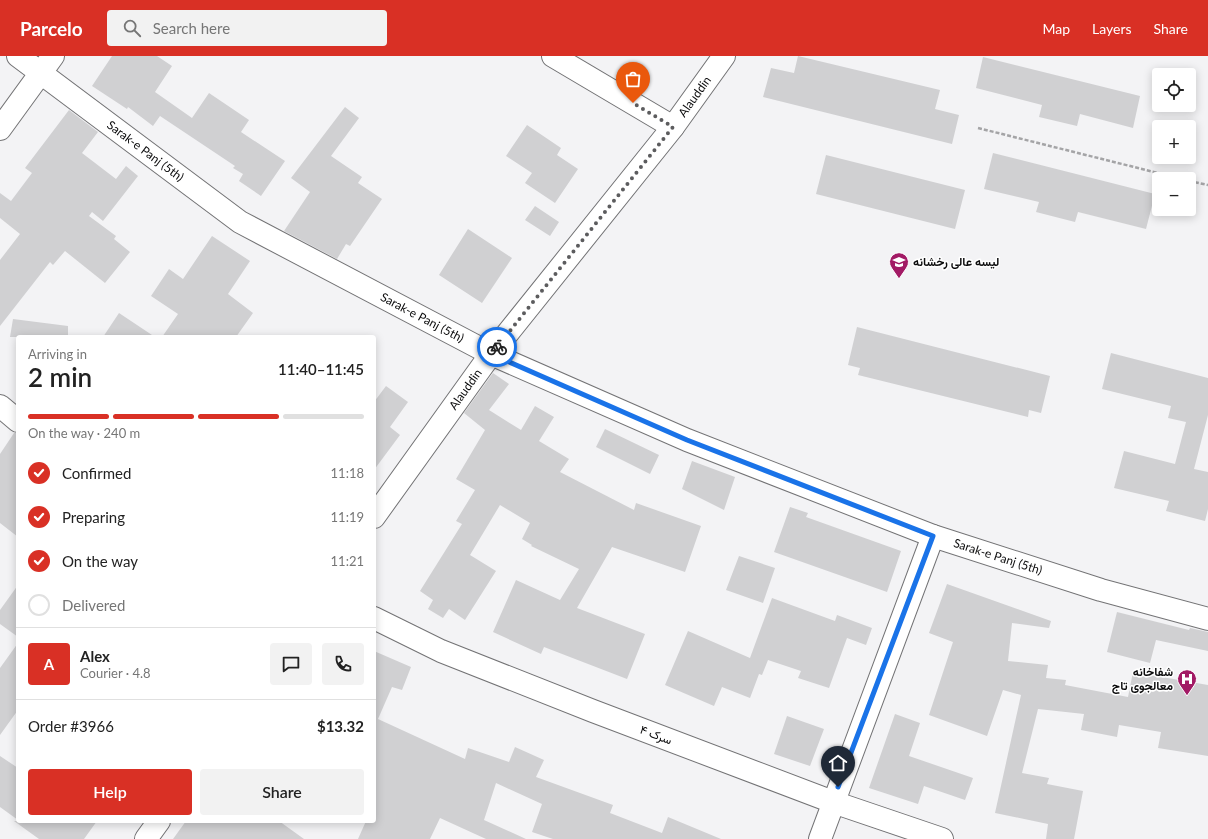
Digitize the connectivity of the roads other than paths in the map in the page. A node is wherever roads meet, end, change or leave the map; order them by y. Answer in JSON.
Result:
{"nodes":[{"id":1,"x":18,"y":56,"type":"edge"},
{"id":2,"x":53,"y":56,"type":"edge"},
{"id":3,"x":553,"y":56,"type":"edge"},
{"id":4,"x":724,"y":56,"type":"edge"},
{"id":5,"x":41,"y":73,"type":"junction"},
{"id":6,"x":673,"y":127,"type":"junction"},
{"id":7,"x":0,"y":130,"type":"edge"},
{"id":8,"x":491,"y":354,"type":"junction"},
{"id":9,"x":0,"y":406,"type":"edge"},
{"id":10,"x":16,"y":419,"type":"edge"},
{"id":11,"x":376,"y":515,"type":"edge"},
{"id":12,"x":933,"y":536,"type":"junction"},
{"id":13,"x":376,"y":619,"type":"edge"},
{"id":14,"x":1208,"y":619,"type":"edge"},
{"id":15,"x":833,"y":802,"type":"junction"},
{"id":16,"x":158,"y":823,"type":"edge"},
{"id":17,"x":146,"y":839,"type":"edge"},
{"id":18,"x":820,"y":839,"type":"edge"},
{"id":19,"x":942,"y":839,"type":"edge"}],
"edges":[{"from":1,"to":5,"type":"street","name":"Sarak-e Panj (5th)"},
{"from":2,"to":5,"type":"street"},
{"from":3,"to":6,"type":"street"},
{"from":4,"to":6,"type":"street","name":"Alauddin"},
{"from":5,"to":7,"type":"street"},
{"from":5,"to":8,"type":"street","name":"Sarak-e Panj (5th)"},
{"from":6,"to":8,"type":"street","name":"Alauddin"},
{"from":8,"to":11,"type":"street","name":"Alauddin"},
{"from":8,"to":12,"type":"street","name":"Sarak-e Panj (5th)"},
{"from":9,"to":10,"type":"street"},
{"from":12,"to":14,"type":"street","name":"Sarak-e Panj (5th)"},
{"from":12,"to":15,"type":"street"},
{"from":13,"to":15,"type":"street","name":"سرک ۴"},
{"from":15,"to":18,"type":"street"},
{"from":15,"to":19,"type":"street","name":"سرک ۴"},
{"from":16,"to":17,"type":"street"}]}
